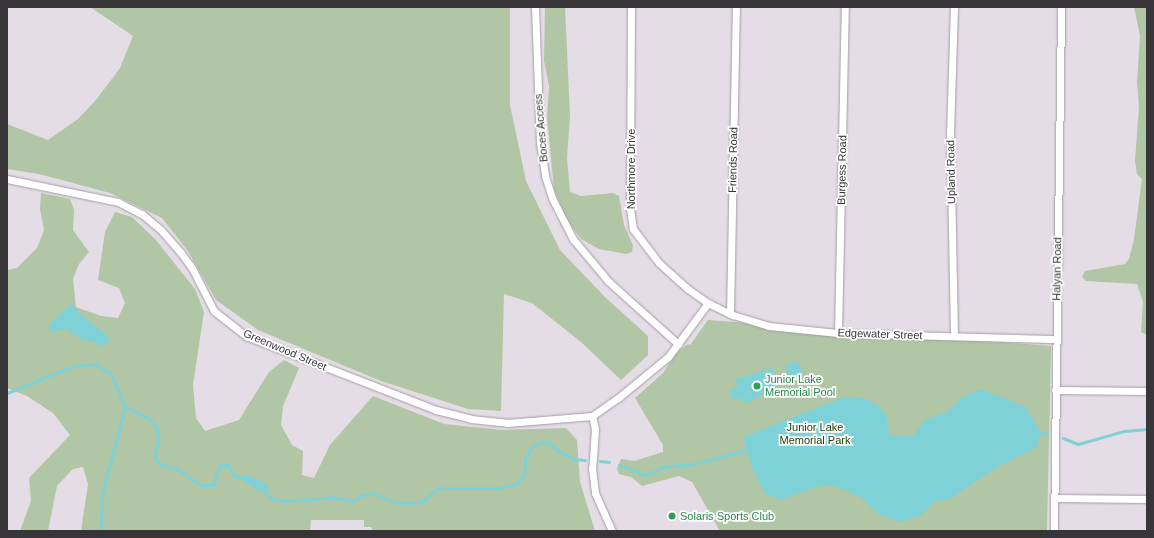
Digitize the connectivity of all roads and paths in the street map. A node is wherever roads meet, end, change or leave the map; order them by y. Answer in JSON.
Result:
{"nodes":[{"id":1,"x":535,"y":7,"type":"edge"},
{"id":2,"x":631,"y":7,"type":"edge"},
{"id":3,"x":736,"y":7,"type":"edge"},
{"id":4,"x":845,"y":7,"type":"edge"},
{"id":5,"x":954,"y":7,"type":"edge"},
{"id":6,"x":1061,"y":7,"type":"edge"},
{"id":7,"x":7,"y":180,"type":"edge"},
{"id":8,"x":708,"y":303,"type":"junction"},
{"id":9,"x":730,"y":314,"type":"junction"},
{"id":10,"x":838,"y":333,"type":"junction"},
{"id":11,"x":954,"y":336,"type":"junction"},
{"id":12,"x":1056,"y":339,"type":"junction"},
{"id":13,"x":678,"y":344,"type":"junction"},
{"id":14,"x":1055,"y":390,"type":"junction"},
{"id":15,"x":1147,"y":391,"type":"edge"},
{"id":16,"x":592,"y":416,"type":"junction"},
{"id":17,"x":1055,"y":498,"type":"junction"},
{"id":18,"x":1147,"y":499,"type":"edge"},
{"id":19,"x":612,"y":531,"type":"edge"},
{"id":20,"x":1054,"y":531,"type":"edge"}],
"edges":[{"from":1,"to":13,"type":"street","name":"Boces Access"},
{"from":2,"to":8,"type":"street","name":"Northmore Drive"},
{"from":3,"to":9,"type":"street","name":"Friends Road"},
{"from":4,"to":10,"type":"street","name":"Burgess Road"},
{"from":5,"to":11,"type":"street","name":"Upland Road"},
{"from":6,"to":12,"type":"street","name":"Halyan Road"},
{"from":7,"to":16,"type":"street","name":"Greenwood Street"},
{"from":8,"to":9,"type":"street","name":"Edgewater Street"},
{"from":8,"to":13,"type":"street"},
{"from":9,"to":10,"type":"street","name":"Edgewater Street"},
{"from":10,"to":11,"type":"street","name":"Edgewater Street"},
{"from":11,"to":12,"type":"street","name":"Edgewater Street"},
{"from":12,"to":14,"type":"street","name":"Halyan Road"},
{"from":13,"to":16,"type":"street"},
{"from":14,"to":15,"type":"street"},
{"from":14,"to":17,"type":"street","name":"Halyan Road"},
{"from":16,"to":19,"type":"street"},
{"from":17,"to":18,"type":"street"},
{"from":17,"to":20,"type":"street","name":"Halyan Road"}]}
